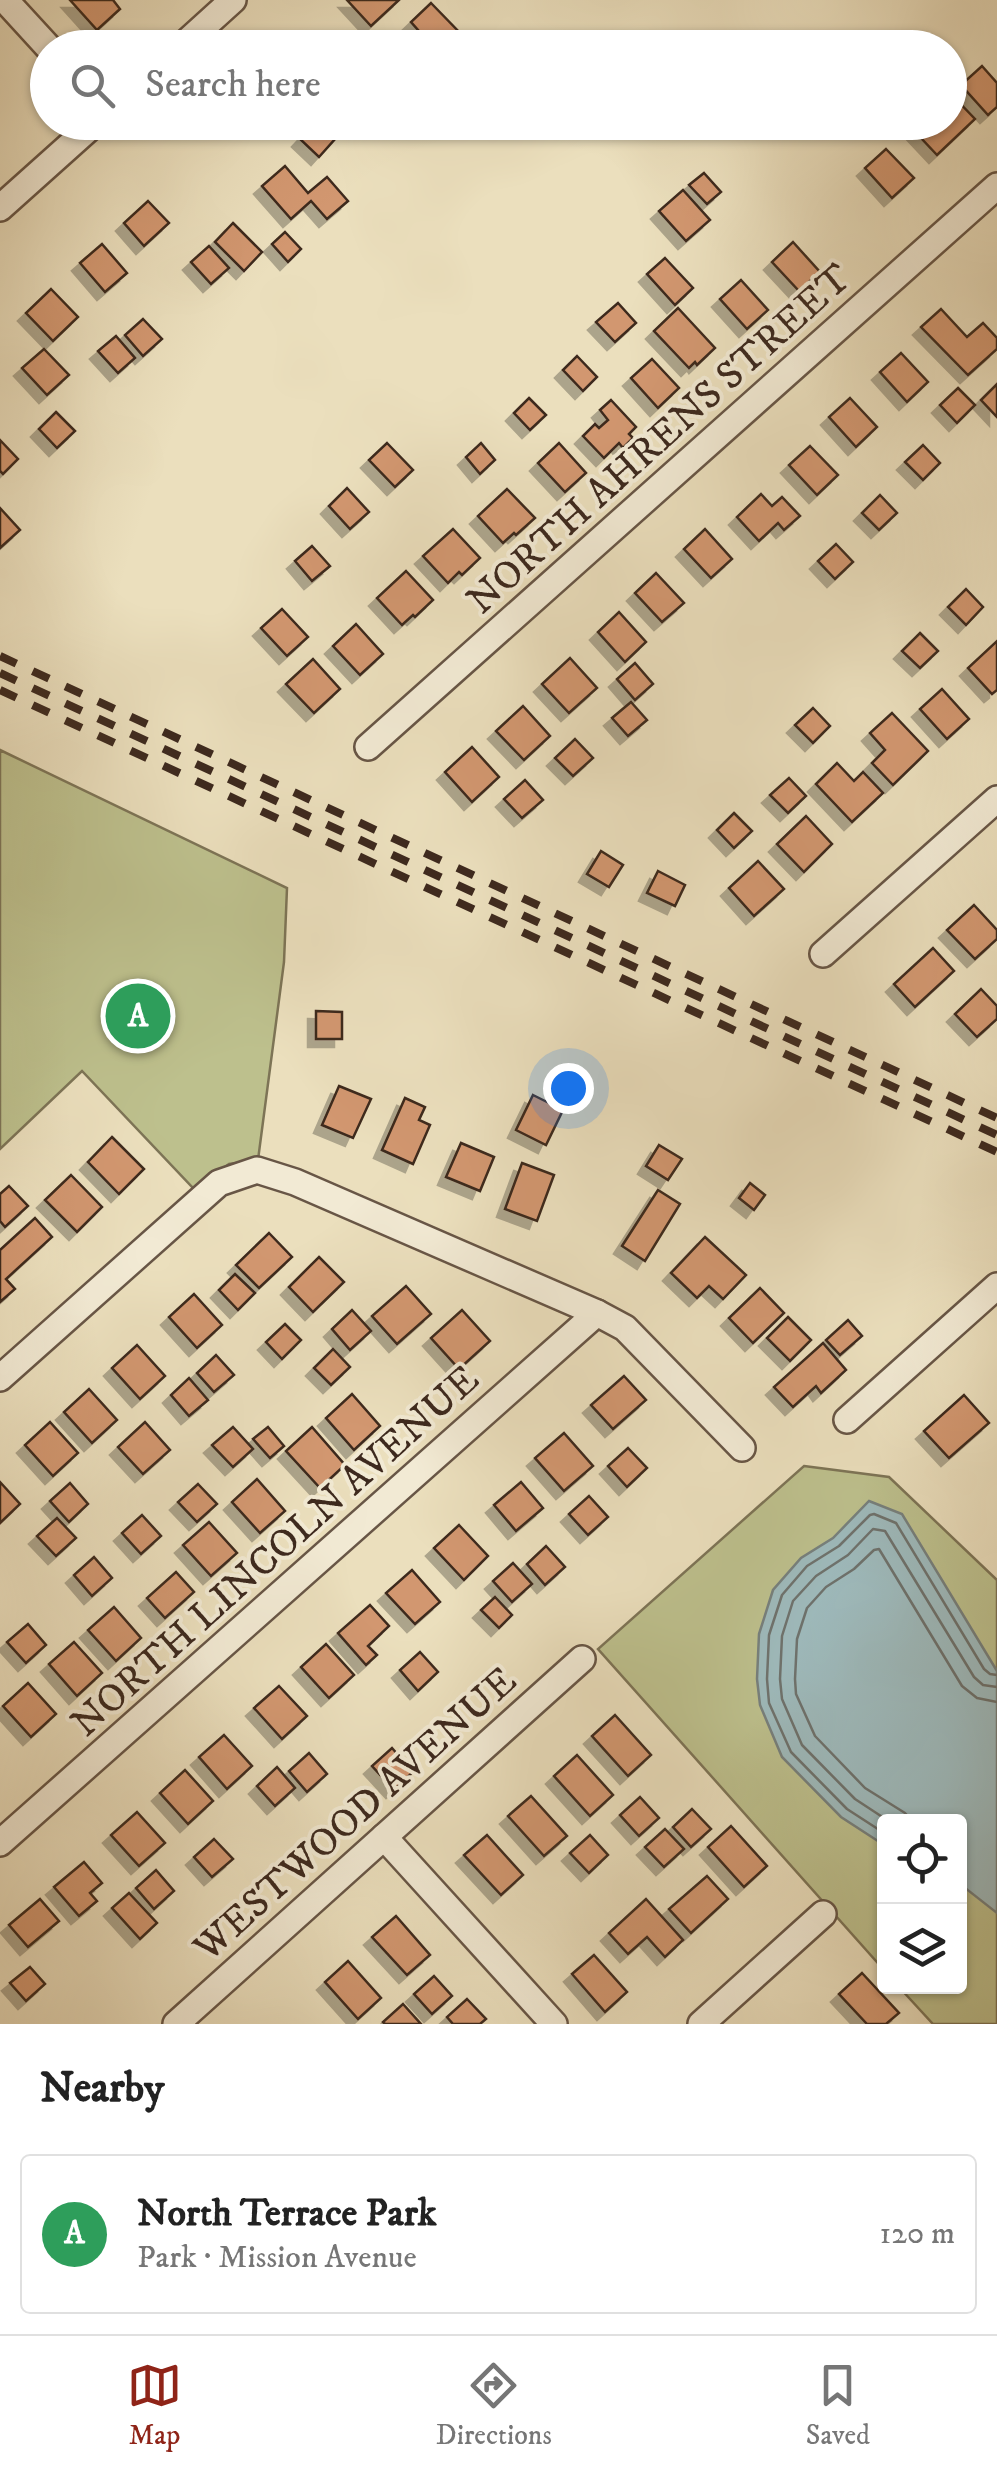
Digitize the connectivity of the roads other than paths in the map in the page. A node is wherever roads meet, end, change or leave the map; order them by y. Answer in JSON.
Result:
{"nodes":[{"id":1,"x":5,"y":0,"type":"edge"},
{"id":2,"x":234,"y":0,"type":"edge"},
{"id":3,"x":32,"y":30,"type":"edge"},
{"id":4,"x":200,"y":30,"type":"edge"},
{"id":5,"x":76,"y":140,"type":"edge"},
{"id":6,"x":997,"y":186,"type":"edge"},
{"id":7,"x":0,"y":208,"type":"edge"},
{"id":8,"x":368,"y":747,"type":"dead end"},
{"id":9,"x":997,"y":799,"type":"edge"},
{"id":10,"x":824,"y":954,"type":"dead end"},
{"id":11,"x":997,"y":1286,"type":"edge"},
{"id":12,"x":598,"y":1313,"type":"junction"},
{"id":13,"x":0,"y":1378,"type":"edge"},
{"id":14,"x":848,"y":1420,"type":"dead end"},
{"id":15,"x":742,"y":1448,"type":"dead end"},
{"id":16,"x":582,"y":1659,"type":"dead end"},
{"id":17,"x":384,"y":1837,"type":"junction"},
{"id":18,"x":0,"y":1843,"type":"edge"},
{"id":19,"x":823,"y":1914,"type":"dead end"},
{"id":20,"x":176,"y":2024,"type":"edge"},
{"id":21,"x":554,"y":2024,"type":"edge"},
{"id":22,"x":701,"y":2024,"type":"edge"}],
"edges":[{"from":1,"to":3,"type":"street"},
{"from":2,"to":4,"type":"street"},
{"from":5,"to":7,"type":"street"},
{"from":6,"to":8,"type":"street","name":"NORTH AHRENS STREET"},
{"from":9,"to":10,"type":"street"},
{"from":11,"to":14,"type":"street"},
{"from":12,"to":13,"type":"street"},
{"from":12,"to":15,"type":"street"},
{"from":12,"to":18,"type":"street","name":"NORTH LINCOLN AVENUE"},
{"from":16,"to":17,"type":"street","name":"WESTWOOD AVENUE"},
{"from":17,"to":20,"type":"street","name":"WESTWOOD AVENUE"},
{"from":17,"to":21,"type":"street"},
{"from":19,"to":22,"type":"street"}]}
